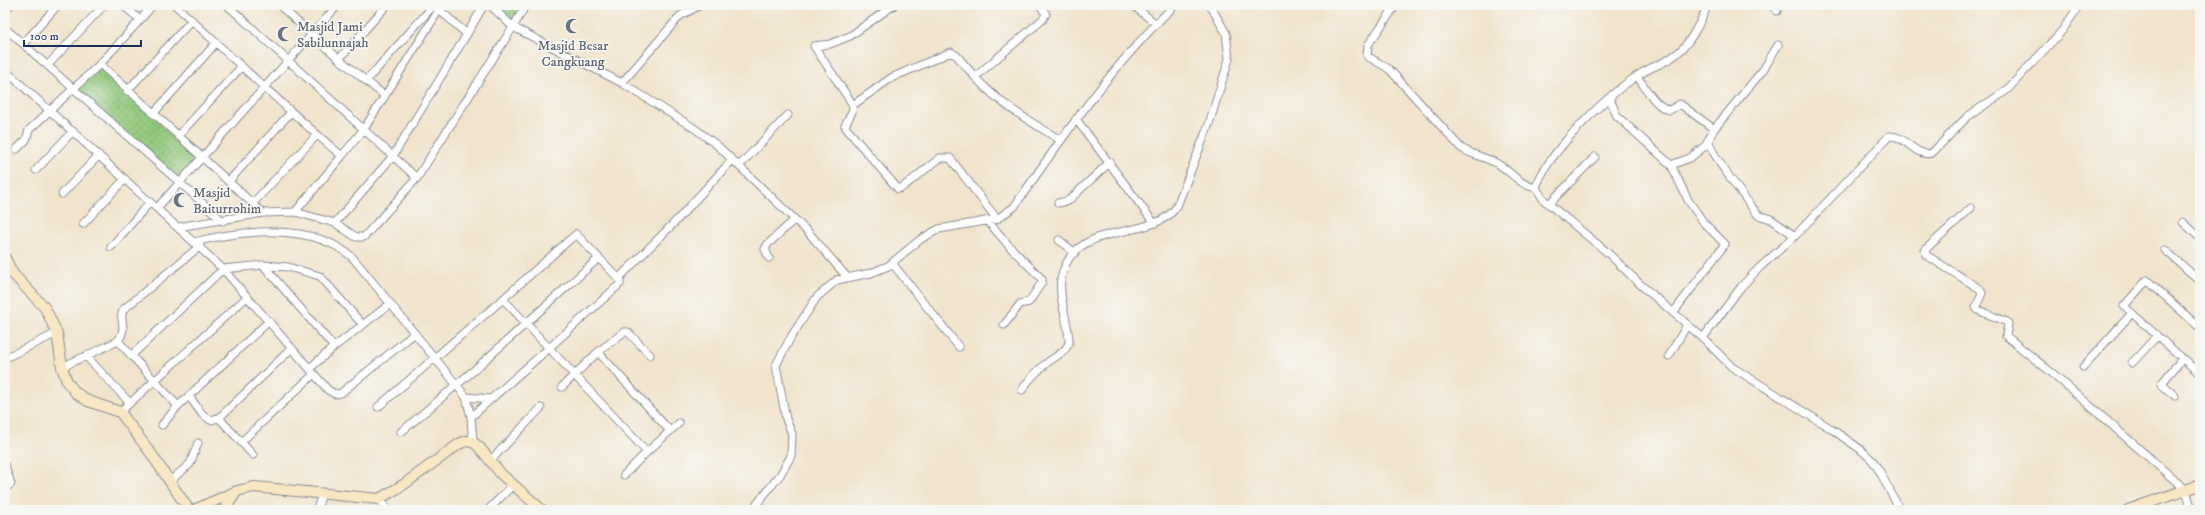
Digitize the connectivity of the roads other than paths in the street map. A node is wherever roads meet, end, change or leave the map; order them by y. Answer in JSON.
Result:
{"nodes":[{"id":1,"x":10,"y":5,"type":"edge"},
{"id":2,"x":58,"y":5,"type":"edge"},
{"id":3,"x":104,"y":5,"type":"edge"},
{"id":4,"x":123,"y":5,"type":"edge"},
{"id":5,"x":153,"y":5,"type":"edge"},
{"id":6,"x":175,"y":5,"type":"edge"},
{"id":7,"x":227,"y":5,"type":"edge"},
{"id":8,"x":279,"y":5,"type":"edge"},
{"id":9,"x":293,"y":5,"type":"edge"},
{"id":10,"x":338,"y":5,"type":"edge"},
{"id":11,"x":387,"y":5,"type":"edge"},
{"id":12,"x":484,"y":5,"type":"edge"},
{"id":13,"x":490,"y":5,"type":"edge"},
{"id":14,"x":700,"y":5,"type":"edge"},
{"id":15,"x":894,"y":5,"type":"edge"},
{"id":16,"x":1040,"y":5,"type":"edge"},
{"id":17,"x":1133,"y":5,"type":"edge"},
{"id":18,"x":1175,"y":5,"type":"edge"},
{"id":19,"x":1210,"y":5,"type":"edge"},
{"id":20,"x":1396,"y":5,"type":"edge"},
{"id":21,"x":1708,"y":5,"type":"edge"},
{"id":22,"x":2080,"y":5,"type":"edge"},
{"id":23,"x":435,"y":7,"type":"edge"},
{"id":24,"x":522,"y":7,"type":"edge"},
{"id":25,"x":5,"y":11,"type":"edge"},
{"id":26,"x":287,"y":12,"type":"junction"},
{"id":27,"x":140,"y":20,"type":"junction"},
{"id":28,"x":192,"y":20,"type":"junction"},
{"id":29,"x":1156,"y":24,"type":"junction"},
{"id":30,"x":513,"y":27,"type":"junction"},
{"id":31,"x":5,"y":28,"type":"edge"},
{"id":32,"x":467,"y":34,"type":"junction"},
{"id":33,"x":312,"y":35,"type":"junction"},
{"id":34,"x":216,"y":43,"type":"junction"},
{"id":35,"x":23,"y":44,"type":"junction"},
{"id":36,"x":1778,"y":45,"type":"dead end"},
{"id":37,"x":339,"y":59,"type":"junction"},
{"id":38,"x":288,"y":61,"type":"junction"},
{"id":39,"x":100,"y":64,"type":"junction"},
{"id":40,"x":48,"y":65,"type":"junction"},
{"id":41,"x":242,"y":66,"type":"junction"},
{"id":42,"x":5,"y":70,"type":"edge"},
{"id":43,"x":975,"y":76,"type":"junction"},
{"id":44,"x":1637,"y":76,"type":"junction"},
{"id":45,"x":366,"y":81,"type":"junction"},
{"id":46,"x":622,"y":83,"type":"junction"},
{"id":47,"x":263,"y":88,"type":"junction"},
{"id":48,"x":74,"y":89,"type":"junction"},
{"id":49,"x":127,"y":91,"type":"junction"},
{"id":50,"x":385,"y":96,"type":"junction"},
{"id":51,"x":1610,"y":99,"type":"junction"},
{"id":52,"x":853,"y":105,"type":"junction"},
{"id":53,"x":50,"y":109,"type":"junction"},
{"id":54,"x":291,"y":112,"type":"junction"},
{"id":55,"x":153,"y":114,"type":"junction"},
{"id":56,"x":788,"y":115,"type":"dead end"},
{"id":57,"x":1076,"y":119,"type":"junction"},
{"id":58,"x":364,"y":129,"type":"junction"},
{"id":59,"x":1714,"y":129,"type":"junction"},
{"id":60,"x":73,"y":131,"type":"junction"},
{"id":61,"x":317,"y":135,"type":"junction"},
{"id":62,"x":178,"y":136,"type":"junction"},
{"id":63,"x":1060,"y":140,"type":"junction"},
{"id":64,"x":1709,"y":140,"type":"junction"},
{"id":65,"x":17,"y":149,"type":"dead end"},
{"id":66,"x":99,"y":155,"type":"junction"},
{"id":67,"x":342,"y":156,"type":"junction"},
{"id":68,"x":394,"y":156,"type":"junction"},
{"id":69,"x":1595,"y":156,"type":"dead end"},
{"id":70,"x":202,"y":158,"type":"junction"},
{"id":71,"x":732,"y":160,"type":"junction"},
{"id":72,"x":1110,"y":162,"type":"junction"},
{"id":73,"x":1670,"y":165,"type":"junction"},
{"id":74,"x":739,"y":166,"type":"junction"},
{"id":75,"x":36,"y":170,"type":"dead end"},
{"id":76,"x":417,"y":178,"type":"junction"},
{"id":77,"x":125,"y":179,"type":"junction"},
{"id":78,"x":229,"y":181,"type":"junction"},
{"id":79,"x":179,"y":183,"type":"junction"},
{"id":80,"x":1536,"y":188,"type":"junction"},
{"id":81,"x":62,"y":194,"type":"dead end"},
{"id":82,"x":150,"y":202,"type":"junction"},
{"id":83,"x":254,"y":203,"type":"junction"},
{"id":84,"x":1058,"y":203,"type":"dead end"},
{"id":85,"x":1550,"y":204,"type":"junction"},
{"id":86,"x":157,"y":208,"type":"junction"},
{"id":87,"x":1971,"y":208,"type":"dead end"},
{"id":88,"x":295,"y":212,"type":"junction"},
{"id":89,"x":263,"y":213,"type":"junction"},
{"id":90,"x":997,"y":219,"type":"junction"},
{"id":91,"x":794,"y":220,"type":"junction"},
{"id":92,"x":988,"y":220,"type":"junction"},
{"id":93,"x":222,"y":221,"type":"junction"},
{"id":94,"x":2183,"y":222,"type":"dead end"},
{"id":95,"x":1154,"y":223,"type":"junction"},
{"id":96,"x":83,"y":224,"type":"dead end"},
{"id":97,"x":335,"y":224,"type":"junction"},
{"id":98,"x":179,"y":228,"type":"junction"},
{"id":99,"x":1795,"y":236,"type":"junction"},
{"id":100,"x":2200,"y":238,"type":"edge"},
{"id":101,"x":1059,"y":240,"type":"dead end"},
{"id":102,"x":194,"y":242,"type":"junction"},
{"id":103,"x":111,"y":247,"type":"dead end"},
{"id":104,"x":2165,"y":250,"type":"dead end"},
{"id":105,"x":1075,"y":253,"type":"junction"},
{"id":106,"x":5,"y":258,"type":"edge"},
{"id":107,"x":598,"y":258,"type":"junction"},
{"id":108,"x":769,"y":258,"type":"dead end"},
{"id":109,"x":892,"y":263,"type":"junction"},
{"id":110,"x":263,"y":265,"type":"junction"},
{"id":111,"x":223,"y":269,"type":"junction"},
{"id":112,"x":847,"y":277,"type":"junction"},
{"id":113,"x":619,"y":278,"type":"junction"},
{"id":114,"x":2199,"y":278,"type":"edge"},
{"id":115,"x":247,"y":297,"type":"junction"},
{"id":116,"x":503,"y":299,"type":"junction"},
{"id":117,"x":390,"y":304,"type":"junction"},
{"id":118,"x":1673,"y":313,"type":"junction"},
{"id":119,"x":2132,"y":313,"type":"junction"},
{"id":120,"x":269,"y":321,"type":"junction"},
{"id":121,"x":525,"y":324,"type":"junction"},
{"id":122,"x":363,"y":325,"type":"junction"},
{"id":123,"x":1004,"y":325,"type":"dead end"},
{"id":124,"x":1687,"y":325,"type":"junction"},
{"id":125,"x":2200,"y":328,"type":"edge"},
{"id":126,"x":57,"y":333,"type":"junction"},
{"id":127,"x":415,"y":333,"type":"junction"},
{"id":128,"x":2157,"y":336,"type":"junction"},
{"id":129,"x":1703,"y":338,"type":"junction"},
{"id":130,"x":118,"y":341,"type":"junction"},
{"id":131,"x":334,"y":347,"type":"junction"},
{"id":132,"x":959,"y":347,"type":"dead end"},
{"id":133,"x":292,"y":348,"type":"junction"},
{"id":134,"x":549,"y":348,"type":"junction"},
{"id":135,"x":598,"y":352,"type":"junction"},
{"id":136,"x":650,"y":355,"type":"dead end"},
{"id":137,"x":86,"y":356,"type":"junction"},
{"id":138,"x":131,"y":356,"type":"junction"},
{"id":139,"x":1669,"y":356,"type":"dead end"},
{"id":140,"x":5,"y":358,"type":"edge"},
{"id":141,"x":2182,"y":358,"type":"junction"},
{"id":142,"x":435,"y":359,"type":"junction"},
{"id":143,"x":2132,"y":363,"type":"dead end"},
{"id":144,"x":62,"y":367,"type":"junction"},
{"id":145,"x":2083,"y":367,"type":"dead end"},
{"id":146,"x":312,"y":371,"type":"junction"},
{"id":147,"x":575,"y":374,"type":"junction"},
{"id":148,"x":2200,"y":374,"type":"edge"},
{"id":149,"x":155,"y":381,"type":"junction"},
{"id":150,"x":456,"y":384,"type":"junction"},
{"id":151,"x":562,"y":387,"type":"dead end"},
{"id":152,"x":1022,"y":390,"type":"dead end"},
{"id":153,"x":189,"y":396,"type":"junction"},
{"id":154,"x":2175,"y":396,"type":"dead end"},
{"id":155,"x":466,"y":397,"type":"junction"},
{"id":156,"x":491,"y":399,"type":"junction"},
{"id":157,"x":130,"y":403,"type":"junction"},
{"id":158,"x":178,"y":406,"type":"junction"},
{"id":159,"x":378,"y":407,"type":"dead end"},
{"id":160,"x":541,"y":408,"type":"dead end"},
{"id":161,"x":120,"y":412,"type":"junction"},
{"id":162,"x":471,"y":417,"type":"junction"},
{"id":163,"x":219,"y":418,"type":"junction"},
{"id":164,"x":679,"y":423,"type":"dead end"},
{"id":165,"x":162,"y":425,"type":"dead end"},
{"id":166,"x":670,"y":431,"type":"junction"},
{"id":167,"x":401,"y":432,"type":"dead end"},
{"id":168,"x":241,"y":442,"type":"junction"},
{"id":169,"x":473,"y":442,"type":"junction"},
{"id":170,"x":198,"y":443,"type":"dead end"},
{"id":171,"x":647,"y":452,"type":"junction"},
{"id":172,"x":253,"y":455,"type":"dead end"},
{"id":173,"x":490,"y":462,"type":"junction"},
{"id":174,"x":5,"y":466,"type":"edge"},
{"id":175,"x":624,"y":474,"type":"dead end"},
{"id":176,"x":170,"y":481,"type":"junction"},
{"id":177,"x":514,"y":485,"type":"junction"},
{"id":178,"x":2200,"y":485,"type":"edge"},
{"id":179,"x":5,"y":488,"type":"edge"},
{"id":180,"x":2186,"y":490,"type":"junction"},
{"id":181,"x":238,"y":491,"type":"junction"},
{"id":182,"x":322,"y":493,"type":"junction"},
{"id":183,"x":380,"y":499,"type":"junction"},
{"id":184,"x":189,"y":510,"type":"edge"},
{"id":185,"x":194,"y":510,"type":"edge"},
{"id":186,"x":224,"y":510,"type":"edge"},
{"id":187,"x":317,"y":510,"type":"edge"},
{"id":188,"x":388,"y":510,"type":"edge"},
{"id":189,"x":488,"y":510,"type":"edge"},
{"id":190,"x":542,"y":510,"type":"edge"},
{"id":191,"x":752,"y":510,"type":"edge"},
{"id":192,"x":1900,"y":510,"type":"edge"},
{"id":193,"x":2128,"y":510,"type":"edge"},
{"id":194,"x":2192,"y":510,"type":"edge"}],
"edges":[{"from":1,"to":25,"type":"street"},
{"from":2,"to":35,"type":"street"},
{"from":3,"to":40,"type":"street"},
{"from":4,"to":27,"type":"street"},
{"from":5,"to":27,"type":"street"},
{"from":6,"to":28,"type":"street"},
{"from":7,"to":38,"type":"street"},
{"from":8,"to":26,"type":"street"},
{"from":9,"to":26,"type":"street"},
{"from":10,"to":33,"type":"street"},
{"from":11,"to":37,"type":"street"},
{"from":12,"to":32,"type":"street"},
{"from":13,"to":30,"type":"street"},
{"from":14,"to":46,"type":"street"},
{"from":15,"to":52,"type":"street"},
{"from":16,"to":43,"type":"street"},
{"from":17,"to":29,"type":"street"},
{"from":18,"to":29,"type":"street"},
{"from":19,"to":95,"type":"street"},
{"from":20,"to":80,"type":"street"},
{"from":21,"to":44,"type":"street"},
{"from":22,"to":99,"type":"street"},
{"from":23,"to":32,"type":"street"},
{"from":23,"to":45,"type":"street"},
{"from":23,"to":50,"type":"street"},
{"from":24,"to":30,"type":"street"},
{"from":26,"to":33,"type":"street"},
{"from":27,"to":39,"type":"street"},
{"from":28,"to":34,"type":"street"},
{"from":28,"to":49,"type":"street"},
{"from":29,"to":57,"type":"street"},
{"from":30,"to":46,"type":"street"},
{"from":30,"to":76,"type":"street"},
{"from":31,"to":35,"type":"street"},
{"from":32,"to":68,"type":"street"},
{"from":33,"to":37,"type":"street"},
{"from":33,"to":38,"type":"street"},
{"from":34,"to":41,"type":"street"},
{"from":34,"to":55,"type":"street"},
{"from":35,"to":40,"type":"street"},
{"from":36,"to":59,"type":"street"},
{"from":37,"to":45,"type":"street"},
{"from":38,"to":47,"type":"street"},
{"from":38,"to":58,"type":"street"},
{"from":39,"to":48,"type":"street"},
{"from":39,"to":49,"type":"street"},
{"from":40,"to":48,"type":"street"},
{"from":41,"to":47,"type":"street"},
{"from":41,"to":62,"type":"street"},
{"from":42,"to":53,"type":"street"},
{"from":43,"to":52,"type":"street"},
{"from":43,"to":63,"type":"street"},
{"from":44,"to":51,"type":"street"},
{"from":44,"to":59,"type":"street"},
{"from":45,"to":50,"type":"street"},
{"from":46,"to":71,"type":"street"},
{"from":47,"to":54,"type":"street"},
{"from":47,"to":70,"type":"street"},
{"from":48,"to":53,"type":"street"},
{"from":48,"to":79,"type":"street"},
{"from":49,"to":55,"type":"street"},
{"from":50,"to":58,"type":"street"},
{"from":51,"to":73,"type":"street"},
{"from":51,"to":80,"type":"street"},
{"from":52,"to":90,"type":"street"},
{"from":53,"to":60,"type":"street"},
{"from":53,"to":65,"type":"street"},
{"from":54,"to":61,"type":"street"},
{"from":54,"to":78,"type":"street"},
{"from":55,"to":62,"type":"street"},
{"from":56,"to":74,"type":"street"},
{"from":57,"to":63,"type":"street"},
{"from":57,"to":72,"type":"street"},
{"from":58,"to":67,"type":"street"},
{"from":58,"to":68,"type":"street"},
{"from":59,"to":64,"type":"street"},
{"from":60,"to":66,"type":"street"},
{"from":60,"to":75,"type":"street"},
{"from":61,"to":67,"type":"street"},
{"from":61,"to":83,"type":"street"},
{"from":62,"to":70,"type":"street"},
{"from":63,"to":90,"type":"street"},
{"from":64,"to":73,"type":"street"},
{"from":64,"to":99,"type":"street"},
{"from":66,"to":77,"type":"street"},
{"from":66,"to":81,"type":"street"},
{"from":67,"to":88,"type":"street"},
{"from":68,"to":76,"type":"street"},
{"from":68,"to":97,"type":"street"},
{"from":69,"to":85,"type":"street"},
{"from":70,"to":78,"type":"street"},
{"from":70,"to":79,"type":"street"},
{"from":71,"to":74,"type":"street"},
{"from":71,"to":113,"type":"street"},
{"from":72,"to":84,"type":"street"},
{"from":72,"to":95,"type":"street"},
{"from":73,"to":118,"type":"street"},
{"from":74,"to":91,"type":"street"},
{"from":76,"to":97,"type":"street"},
{"from":77,"to":82,"type":"street"},
{"from":77,"to":96,"type":"street"},
{"from":78,"to":83,"type":"street"},
{"from":79,"to":86,"type":"street"},
{"from":79,"to":93,"type":"street"},
{"from":80,"to":85,"type":"street"},
{"from":82,"to":86,"type":"street"},
{"from":82,"to":103,"type":"street"},
{"from":83,"to":89,"type":"street"},
{"from":85,"to":118,"type":"street"},
{"from":86,"to":98,"type":"street"},
{"from":87,"to":180,"type":"street"},
{"from":88,"to":89,"type":"street"},
{"from":88,"to":97,"type":"street"},
{"from":89,"to":93,"type":"street"},
{"from":90,"to":92,"type":"street"},
{"from":91,"to":108,"type":"street"},
{"from":91,"to":112,"type":"street"},
{"from":92,"to":109,"type":"street"},
{"from":92,"to":123,"type":"street"},
{"from":93,"to":98,"type":"street"},
{"from":94,"to":100,"type":"street"},
{"from":95,"to":105,"type":"street"},
{"from":98,"to":102,"type":"street"},
{"from":99,"to":129,"type":"street"},
{"from":101,"to":105,"type":"street"},
{"from":102,"to":111,"type":"street"},
{"from":102,"to":117,"type":"street"},
{"from":102,"to":130,"type":"street"},
{"from":104,"to":114,"type":"street"},
{"from":105,"to":152,"type":"street"},
{"from":106,"to":126,"type":"street"},
{"from":107,"to":113,"type":"street"},
{"from":107,"to":116,"type":"street"},
{"from":107,"to":121,"type":"street"},
{"from":109,"to":112,"type":"street"},
{"from":109,"to":132,"type":"street"},
{"from":110,"to":111,"type":"street"},
{"from":110,"to":122,"type":"street"},
{"from":110,"to":131,"type":"street"},
{"from":111,"to":115,"type":"street"},
{"from":111,"to":138,"type":"street"},
{"from":112,"to":191,"type":"street"},
{"from":113,"to":134,"type":"street"},
{"from":115,"to":120,"type":"street"},
{"from":115,"to":149,"type":"street"},
{"from":116,"to":121,"type":"street"},
{"from":116,"to":142,"type":"street"},
{"from":117,"to":122,"type":"street"},
{"from":117,"to":127,"type":"street"},
{"from":118,"to":124,"type":"street"},
{"from":119,"to":125,"type":"street"},
{"from":119,"to":128,"type":"street"},
{"from":119,"to":145,"type":"street"},
{"from":120,"to":133,"type":"street"},
{"from":120,"to":153,"type":"street"},
{"from":121,"to":134,"type":"street"},
{"from":121,"to":150,"type":"street"},
{"from":122,"to":131,"type":"street"},
{"from":124,"to":129,"type":"street"},
{"from":124,"to":139,"type":"street"},
{"from":126,"to":140,"type":"street"},
{"from":126,"to":144,"type":"street"},
{"from":127,"to":142,"type":"street"},
{"from":127,"to":146,"type":"street"},
{"from":128,"to":141,"type":"street"},
{"from":128,"to":143,"type":"street"},
{"from":129,"to":192,"type":"street"},
{"from":130,"to":137,"type":"street"},
{"from":130,"to":138,"type":"street"},
{"from":131,"to":146,"type":"street"},
{"from":133,"to":146,"type":"street"},
{"from":133,"to":163,"type":"street"},
{"from":134,"to":147,"type":"street"},
{"from":134,"to":156,"type":"street"},
{"from":135,"to":136,"type":"street"},
{"from":135,"to":147,"type":"street"},
{"from":135,"to":166,"type":"street"},
{"from":137,"to":144,"type":"street"},
{"from":137,"to":157,"type":"street"},
{"from":138,"to":149,"type":"street"},
{"from":141,"to":148,"type":"street"},
{"from":141,"to":154,"type":"street"},
{"from":142,"to":150,"type":"street"},
{"from":142,"to":159,"type":"street"},
{"from":144,"to":161,"type":"street"},
{"from":146,"to":168,"type":"street"},
{"from":147,"to":151,"type":"street"},
{"from":147,"to":171,"type":"street"},
{"from":149,"to":157,"type":"street"},
{"from":149,"to":158,"type":"street"},
{"from":150,"to":155,"type":"street"},
{"from":150,"to":167,"type":"street"},
{"from":153,"to":158,"type":"street"},
{"from":153,"to":163,"type":"street"},
{"from":155,"to":156,"type":"street"},
{"from":155,"to":162,"type":"street"},
{"from":156,"to":162,"type":"street"},
{"from":157,"to":161,"type":"street"},
{"from":158,"to":165,"type":"street"},
{"from":160,"to":173,"type":"street"},
{"from":161,"to":176,"type":"street"},
{"from":162,"to":169,"type":"street"},
{"from":163,"to":168,"type":"street"},
{"from":164,"to":166,"type":"street"},
{"from":166,"to":171,"type":"street"},
{"from":168,"to":172,"type":"street"},
{"from":169,"to":173,"type":"street"},
{"from":169,"to":183,"type":"street"},
{"from":170,"to":176,"type":"street"},
{"from":171,"to":175,"type":"street"},
{"from":173,"to":177,"type":"street"},
{"from":174,"to":179,"type":"street"},
{"from":176,"to":184,"type":"street"},
{"from":177,"to":189,"type":"street"},
{"from":177,"to":190,"type":"street"},
{"from":178,"to":180,"type":"street"},
{"from":180,"to":193,"type":"street"},
{"from":180,"to":194,"type":"street"},
{"from":181,"to":182,"type":"street"},
{"from":181,"to":185,"type":"street"},
{"from":181,"to":186,"type":"street"},
{"from":182,"to":183,"type":"street"},
{"from":182,"to":187,"type":"street"},
{"from":183,"to":188,"type":"street"}]}
